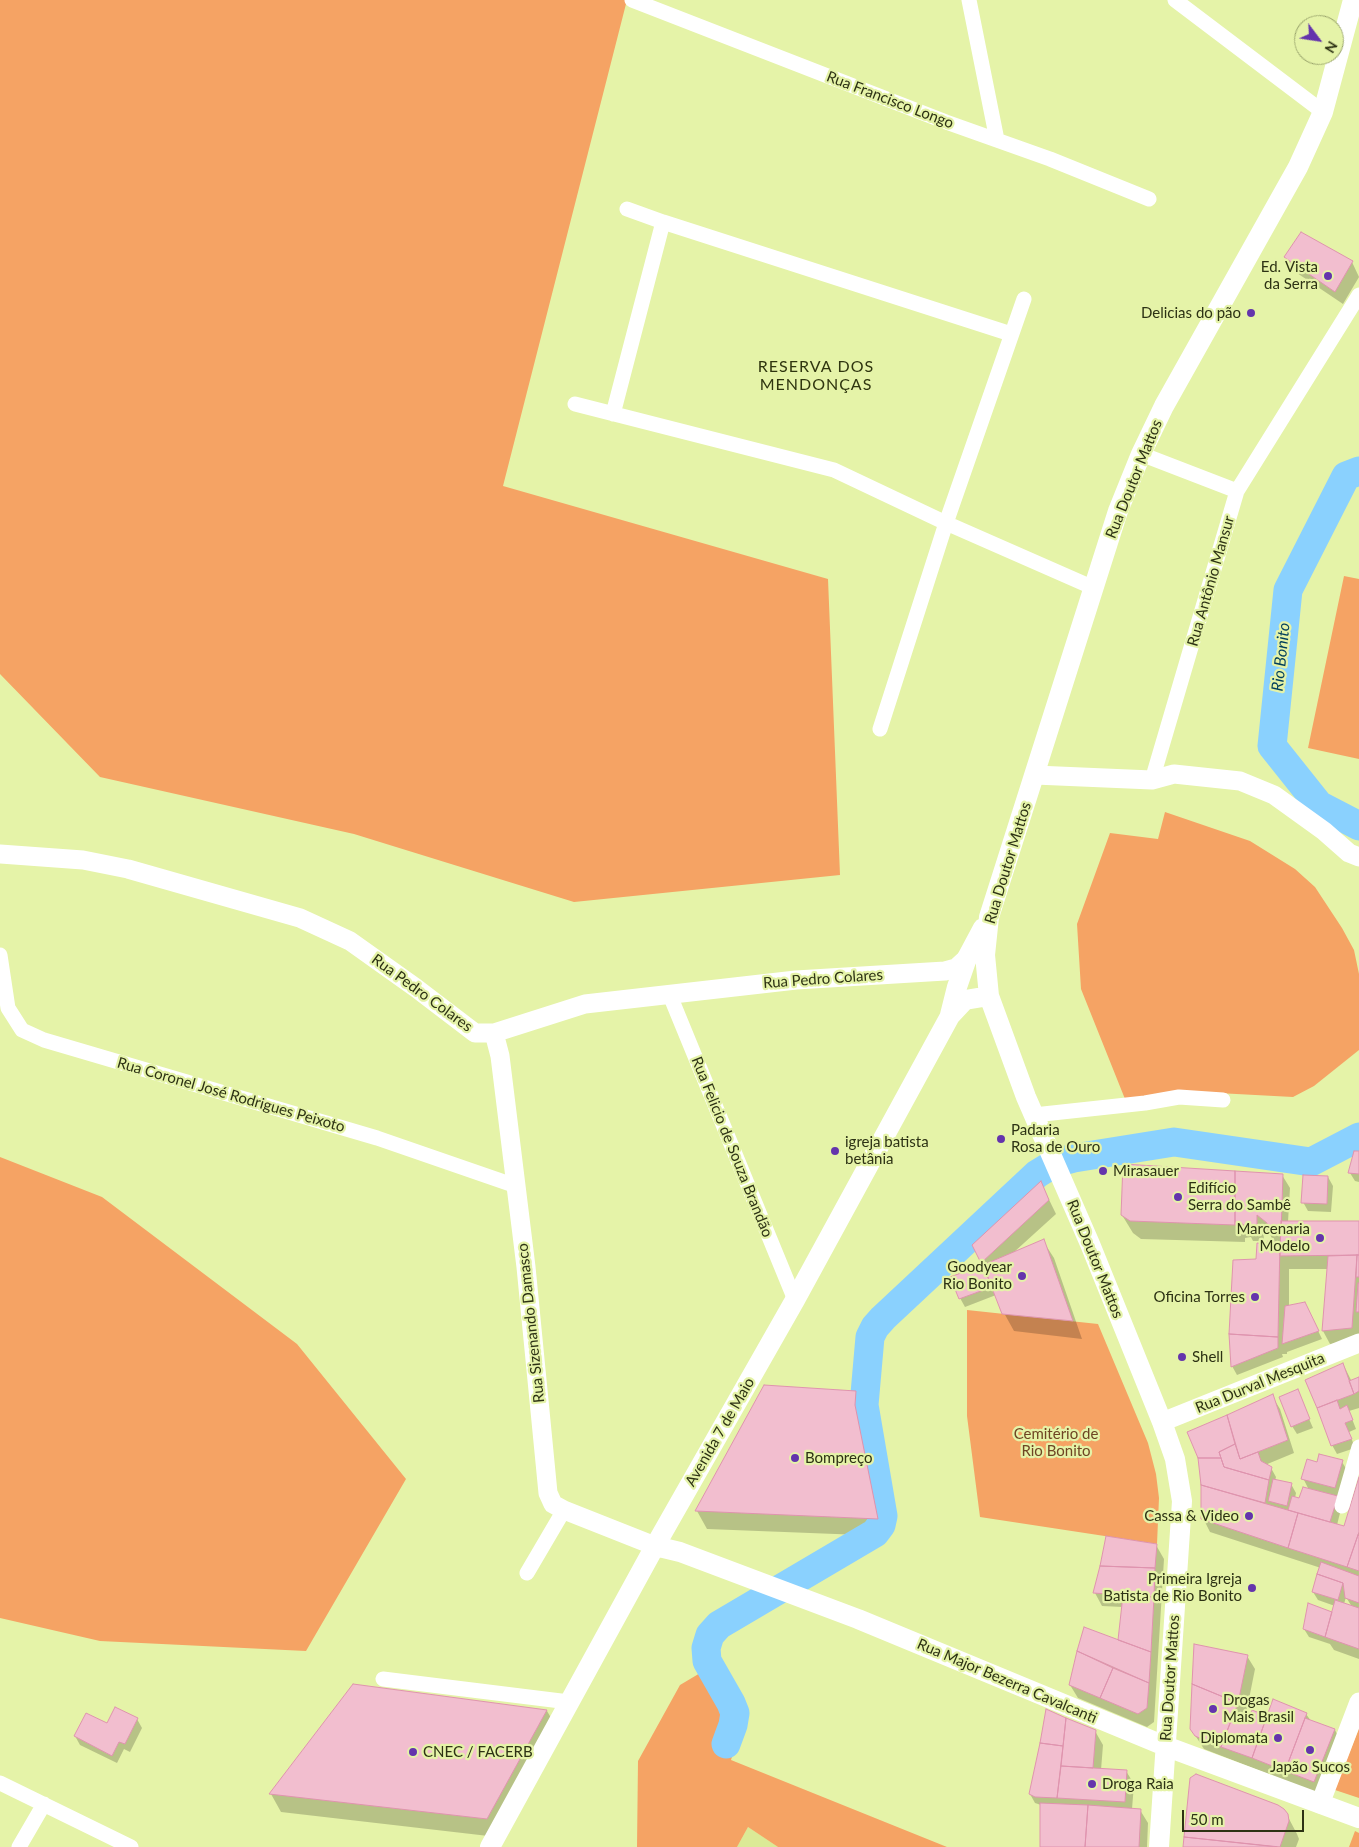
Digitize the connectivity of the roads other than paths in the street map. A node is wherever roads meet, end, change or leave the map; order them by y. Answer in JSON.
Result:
{"nodes":[{"id":1,"x":632,"y":0,"type":"edge"},
{"id":2,"x":969,"y":0,"type":"edge"},
{"id":3,"x":1176,"y":0,"type":"edge"},
{"id":4,"x":1353,"y":0,"type":"edge"},
{"id":5,"x":1323,"y":112,"type":"junction"},
{"id":6,"x":998,"y":140,"type":"junction"},
{"id":7,"x":1149,"y":199,"type":"dead end"},
{"id":8,"x":627,"y":209,"type":"dead end"},
{"id":9,"x":664,"y":222,"type":"junction"},
{"id":10,"x":1359,"y":295,"type":"edge"},
{"id":11,"x":1024,"y":299,"type":"dead end"},
{"id":12,"x":1011,"y":334,"type":"junction"},
{"id":13,"x":575,"y":404,"type":"dead end"},
{"id":14,"x":613,"y":414,"type":"junction"},
{"id":15,"x":1141,"y":454,"type":"junction"},
{"id":16,"x":1237,"y":492,"type":"junction"},
{"id":17,"x":946,"y":523,"type":"junction"},
{"id":18,"x":1094,"y":588,"type":"junction"},
{"id":19,"x":880,"y":729,"type":"dead end"},
{"id":20,"x":1035,"y":776,"type":"junction"},
{"id":21,"x":1152,"y":780,"type":"junction"},
{"id":22,"x":1,"y":855,"type":"edge"},
{"id":23,"x":1356,"y":859,"type":"edge"},
{"id":24,"x":989,"y":917,"type":"junction"},
{"id":25,"x":0,"y":955,"type":"edge"},
{"id":26,"x":967,"y":958,"type":"junction"},
{"id":27,"x":669,"y":993,"type":"junction"},
{"id":28,"x":990,"y":996,"type":"junction"},
{"id":29,"x":950,"y":1016,"type":"junction"},
{"id":30,"x":494,"y":1033,"type":"junction"},
{"id":31,"x":1223,"y":1100,"type":"dead end"},
{"id":32,"x":1034,"y":1115,"type":"junction"},
{"id":33,"x":516,"y":1186,"type":"junction"},
{"id":34,"x":795,"y":1300,"type":"junction"},
{"id":35,"x":1359,"y":1343,"type":"edge"},
{"id":36,"x":1162,"y":1422,"type":"junction"},
{"id":37,"x":1359,"y":1447,"type":"edge"},
{"id":38,"x":1342,"y":1506,"type":"dead end"},
{"id":39,"x":564,"y":1510,"type":"junction"},
{"id":40,"x":655,"y":1546,"type":"junction"},
{"id":41,"x":528,"y":1573,"type":"dead end"},
{"id":42,"x":383,"y":1679,"type":"dead end"},
{"id":43,"x":569,"y":1702,"type":"junction"},
{"id":44,"x":1359,"y":1702,"type":"edge"},
{"id":45,"x":1166,"y":1746,"type":"junction"},
{"id":46,"x":0,"y":1783,"type":"edge"},
{"id":47,"x":1318,"y":1803,"type":"junction"},
{"id":48,"x":44,"y":1804,"type":"junction"},
{"id":49,"x":1359,"y":1818,"type":"edge"},
{"id":50,"x":20,"y":1847,"type":"edge"},
{"id":51,"x":132,"y":1847,"type":"edge"},
{"id":52,"x":490,"y":1847,"type":"edge"},
{"id":53,"x":1158,"y":1847,"type":"edge"}],
"edges":[{"from":1,"to":6,"type":"street","name":"Rua Francisco Longo"},
{"from":2,"to":6,"type":"street"},
{"from":3,"to":5,"type":"street"},
{"from":4,"to":5,"type":"main road","name":"Rua Doutor Mattos"},
{"from":5,"to":15,"type":"main road","name":"Rua Doutor Mattos"},
{"from":6,"to":7,"type":"street","name":"Rua Francisco Longo"},
{"from":8,"to":9,"type":"street"},
{"from":9,"to":12,"type":"street"},
{"from":9,"to":14,"type":"street"},
{"from":10,"to":16,"type":"street","name":"Rua Antônio Mansur"},
{"from":11,"to":12,"type":"street"},
{"from":12,"to":17,"type":"street"},
{"from":13,"to":14,"type":"street"},
{"from":14,"to":17,"type":"street"},
{"from":15,"to":16,"type":"street"},
{"from":15,"to":18,"type":"main road","name":"Rua Doutor Mattos"},
{"from":16,"to":21,"type":"street","name":"Rua Antônio Mansur"},
{"from":17,"to":18,"type":"street"},
{"from":17,"to":19,"type":"street"},
{"from":18,"to":20,"type":"main road","name":"Rua Doutor Mattos"},
{"from":20,"to":21,"type":"street"},
{"from":20,"to":24,"type":"main road","name":"Rua Doutor Mattos"},
{"from":21,"to":23,"type":"street"},
{"from":22,"to":30,"type":"street","name":"Rua Pedro Colares"},
{"from":24,"to":26,"type":"main road","name":"Avenida 7 de Maio"},
{"from":24,"to":28,"type":"main road","name":"Rua Doutor Mattos"},
{"from":25,"to":33,"type":"street","name":"Rua Coronel José Rodrigues Peixoto"},
{"from":26,"to":27,"type":"street","name":"Rua Pedro Colares"},
{"from":26,"to":29,"type":"main road","name":"Avenida 7 de Maio"},
{"from":27,"to":30,"type":"street","name":"Rua Pedro Colares"},
{"from":27,"to":34,"type":"street","name":"Rua Felicio de Souza Brandão"},
{"from":28,"to":29,"type":"main road","name":"Avenida 7 de Maio"},
{"from":28,"to":32,"type":"main road","name":"Rua Doutor Mattos"},
{"from":29,"to":34,"type":"main road","name":"Avenida 7 de Maio"},
{"from":30,"to":33,"type":"street","name":"Rua Sizenando Damasco"},
{"from":31,"to":32,"type":"street"},
{"from":32,"to":36,"type":"main road","name":"Rua Doutor Mattos"},
{"from":33,"to":39,"type":"street","name":"Rua Sizenando Damasco"},
{"from":34,"to":40,"type":"main road","name":"Avenida 7 de Maio"},
{"from":35,"to":36,"type":"street","name":"Rua Durval Mesquita"},
{"from":36,"to":45,"type":"main road","name":"Rua Doutor Mattos"},
{"from":37,"to":38,"type":"street"},
{"from":39,"to":40,"type":"street","name":"Rua Sizenando Damasco"},
{"from":39,"to":41,"type":"street"},
{"from":40,"to":43,"type":"main road","name":"Avenida 7 de Maio"},
{"from":40,"to":45,"type":"main road","name":"Rua Major Bezerra Cavalcanti"},
{"from":42,"to":43,"type":"street"},
{"from":43,"to":52,"type":"main road","name":"Avenida 7 de Maio"},
{"from":44,"to":47,"type":"street"},
{"from":45,"to":47,"type":"main road","name":"Rua Major Bezerra Cavalcanti"},
{"from":45,"to":53,"type":"main road","name":"Rua Doutor Mattos"},
{"from":46,"to":48,"type":"street"},
{"from":47,"to":49,"type":"main road","name":"Rua Major Bezerra Cavalcanti"},
{"from":48,"to":50,"type":"street"},
{"from":48,"to":51,"type":"street"}]}
